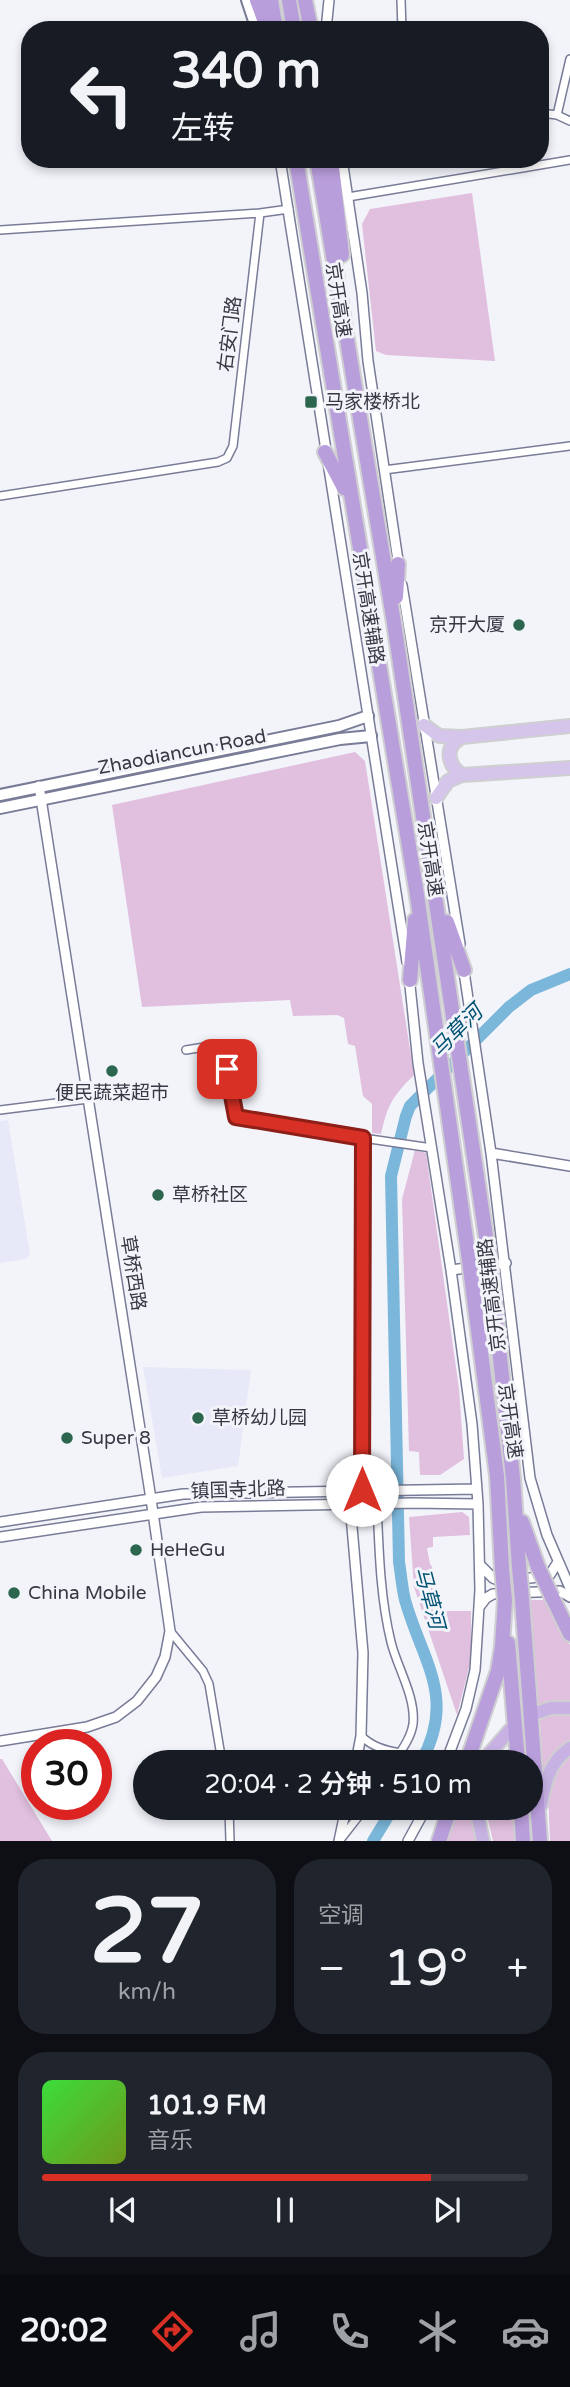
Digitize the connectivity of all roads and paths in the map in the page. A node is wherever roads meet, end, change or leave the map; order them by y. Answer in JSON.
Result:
{"nodes":[{"id":1,"x":247,"y":0,"type":"edge"},
{"id":2,"x":257,"y":0,"type":"edge"},
{"id":3,"x":271,"y":0,"type":"edge"},
{"id":4,"x":289,"y":0,"type":"edge"},
{"id":5,"x":305,"y":0,"type":"edge"},
{"id":6,"x":314,"y":0,"type":"edge"},
{"id":7,"x":329,"y":0,"type":"edge"},
{"id":8,"x":401,"y":0,"type":"edge"},
{"id":9,"x":262,"y":21,"type":"edge"},
{"id":10,"x":266,"y":21,"type":"edge"},
{"id":11,"x":270,"y":21,"type":"edge"},
{"id":12,"x":292,"y":21,"type":"edge"},
{"id":13,"x":311,"y":21,"type":"edge"},
{"id":14,"x":312,"y":21,"type":"edge"},
{"id":15,"x":327,"y":21,"type":"edge"},
{"id":16,"x":402,"y":21,"type":"edge"},
{"id":17,"x":570,"y":59,"type":"edge"},
{"id":18,"x":549,"y":114,"type":"edge"},
{"id":19,"x":557,"y":115,"type":"junction"},
{"id":20,"x":570,"y":121,"type":"edge"},
{"id":21,"x":570,"y":160,"type":"edge"},
{"id":22,"x":549,"y":164,"type":"edge"},
{"id":23,"x":282,"y":168,"type":"edge"},
{"id":24,"x":297,"y":168,"type":"edge"},
{"id":25,"x":319,"y":168,"type":"edge"},
{"id":26,"x":332,"y":168,"type":"edge"},
{"id":27,"x":343,"y":168,"type":"edge"},
{"id":28,"x":522,"y":168,"type":"edge"},
{"id":29,"x":348,"y":197,"type":"junction"},
{"id":30,"x":289,"y":209,"type":"junction"},
{"id":31,"x":260,"y":213,"type":"junction"},
{"id":32,"x":0,"y":230,"type":"edge"},
{"id":33,"x":345,"y":319,"type":"junction"},
{"id":34,"x":570,"y":446,"type":"edge"},
{"id":35,"x":325,"y":452,"type":"junction"},
{"id":36,"x":384,"y":470,"type":"junction"},
{"id":37,"x":0,"y":496,"type":"edge"},
{"id":38,"x":350,"y":499,"type":"junction"},
{"id":39,"x":398,"y":564,"type":"junction"},
{"id":40,"x":394,"y":623,"type":"junction"},
{"id":41,"x":368,"y":716,"type":"junction"},
{"id":42,"x":424,"y":725,"type":"junction"},
{"id":43,"x":570,"y":726,"type":"edge"},
{"id":44,"x":371,"y":736,"type":"junction"},
{"id":45,"x":462,"y":737,"type":"junction"},
{"id":46,"x":570,"y":768,"type":"edge"},
{"id":47,"x":462,"y":775,"type":"junction"},
{"id":48,"x":40,"y":792,"type":"junction"},
{"id":49,"x":0,"y":795,"type":"edge"},
{"id":50,"x":436,"y":798,"type":"junction"},
{"id":51,"x":0,"y":808,"type":"edge"},
{"id":52,"x":436,"y":891,"type":"junction"},
{"id":53,"x":417,"y":895,"type":"junction"},
{"id":54,"x":464,"y":970,"type":"junction"},
{"id":55,"x":410,"y":980,"type":"junction"},
{"id":56,"x":186,"y":1050,"type":"dead end"},
{"id":57,"x":88,"y":1099,"type":"junction"},
{"id":58,"x":0,"y":1110,"type":"edge"},
{"id":59,"x":363,"y":1138,"type":"junction"},
{"id":60,"x":432,"y":1149,"type":"junction"},
{"id":61,"x":491,"y":1153,"type":"junction"},
{"id":62,"x":570,"y":1166,"type":"edge"},
{"id":63,"x":506,"y":1264,"type":"junction"},
{"id":64,"x":452,"y":1270,"type":"junction"},
{"id":65,"x":513,"y":1478,"type":"junction"},
{"id":66,"x":477,"y":1489,"type":"junction"},
{"id":67,"x":362,"y":1490,"type":"junction"},
{"id":68,"x":151,"y":1499,"type":"junction"},
{"id":69,"x":379,"y":1503,"type":"junction"},
{"id":70,"x":350,"y":1504,"type":"junction"},
{"id":71,"x":478,"y":1504,"type":"junction"},
{"id":72,"x":153,"y":1513,"type":"junction"},
{"id":73,"x":0,"y":1522,"type":"edge"},
{"id":74,"x":0,"y":1537,"type":"edge"},
{"id":75,"x":558,"y":1562,"type":"junction"},
{"id":76,"x":481,"y":1566,"type":"junction"},
{"id":77,"x":570,"y":1588,"type":"edge"},
{"id":78,"x":570,"y":1597,"type":"edge"},
{"id":79,"x":505,"y":1600,"type":"junction"},
{"id":80,"x":480,"y":1606,"type":"junction"},
{"id":81,"x":566,"y":1621,"type":"edge"},
{"id":82,"x":170,"y":1632,"type":"junction"},
{"id":83,"x":570,"y":1634,"type":"edge"},
{"id":84,"x":570,"y":1708,"type":"edge"},
{"id":85,"x":536,"y":1713,"type":"dead end"},
{"id":86,"x":510,"y":1730,"type":"dead end"},
{"id":87,"x":361,"y":1735,"type":"junction"},
{"id":88,"x":0,"y":1741,"type":"edge"},
{"id":89,"x":570,"y":1748,"type":"edge"},
{"id":90,"x":220,"y":1750,"type":"edge"},
{"id":91,"x":358,"y":1750,"type":"edge"},
{"id":92,"x":382,"y":1750,"type":"edge"},
{"id":93,"x":402,"y":1750,"type":"edge"},
{"id":94,"x":451,"y":1750,"type":"edge"},
{"id":95,"x":471,"y":1750,"type":"edge"},
{"id":96,"x":492,"y":1750,"type":"edge"},
{"id":97,"x":517,"y":1750,"type":"edge"},
{"id":98,"x":533,"y":1750,"type":"edge"},
{"id":99,"x":543,"y":1792,"type":"edge"},
{"id":100,"x":229,"y":1820,"type":"edge"},
{"id":101,"x":344,"y":1820,"type":"edge"},
{"id":102,"x":356,"y":1820,"type":"edge"},
{"id":103,"x":419,"y":1820,"type":"edge"},
{"id":104,"x":446,"y":1820,"type":"edge"},
{"id":105,"x":479,"y":1820,"type":"edge"},
{"id":106,"x":522,"y":1820,"type":"edge"},
{"id":107,"x":538,"y":1820,"type":"edge"},
{"id":108,"x":230,"y":1841,"type":"edge"},
{"id":109,"x":340,"y":1841,"type":"edge"},
{"id":110,"x":408,"y":1841,"type":"edge"},
{"id":111,"x":437,"y":1841,"type":"edge"},
{"id":112,"x":483,"y":1841,"type":"edge"},
{"id":113,"x":523,"y":1841,"type":"edge"},
{"id":114,"x":540,"y":1841,"type":"edge"}],
"edges":[{"from":1,"to":9,"type":"main road"},
{"from":2,"to":10,"type":"highway"},
{"from":3,"to":11,"type":"highway"},
{"from":4,"to":12,"type":"highway"},
{"from":5,"to":13,"type":"highway"},
{"from":6,"to":14,"type":"highway"},
{"from":7,"to":15,"type":"street"},
{"from":8,"to":16,"type":"street"},
{"from":17,"to":19,"type":"street"},
{"from":18,"to":19,"type":"street"},
{"from":19,"to":20,"type":"street"},
{"from":21,"to":22,"type":"street"},
{"from":23,"to":30,"type":"street","name":"京开高速辅路"},
{"from":24,"to":38,"type":"highway","name":"京开高速"},
{"from":25,"to":33,"type":"highway","name":"京开高速"},
{"from":26,"to":33,"type":"highway"},
{"from":27,"to":29,"type":"street","name":"京开高速辅路"},
{"from":28,"to":29,"type":"street"},
{"from":29,"to":36,"type":"street","name":"京开高速辅路"},
{"from":30,"to":31,"type":"street"},
{"from":30,"to":35,"type":"street","name":"京开高速辅路"},
{"from":31,"to":32,"type":"street"},
{"from":31,"to":37,"type":"street","name":"右安门路"},
{"from":33,"to":40,"type":"highway","name":"京开高速"},
{"from":34,"to":36,"type":"street"},
{"from":35,"to":38,"type":"highway"},
{"from":35,"to":41,"type":"street","name":"京开高速辅路"},
{"from":36,"to":39,"type":"street","name":"京开高速辅路"},
{"from":38,"to":53,"type":"highway","name":"京开高速"},
{"from":39,"to":40,"type":"highway"},
{"from":39,"to":42,"type":"street","name":"京开高速辅路"},
{"from":40,"to":52,"type":"highway","name":"京开高速"},
{"from":41,"to":44,"type":"street","name":"京开高速辅路"},
{"from":41,"to":48,"type":"main road","name":"Zhaodiancun Road"},
{"from":42,"to":45,"type":"main road"},
{"from":42,"to":50,"type":"street","name":"京开高速辅路"},
{"from":43,"to":45,"type":"main road"},
{"from":44,"to":48,"type":"main road","name":"Zhaodiancun Road"},
{"from":44,"to":55,"type":"street","name":"京开高速辅路"},
{"from":45,"to":47,"type":"main road"},
{"from":46,"to":47,"type":"main road"},
{"from":47,"to":50,"type":"main road"},
{"from":48,"to":49,"type":"main road","name":"Zhaodiancun Road"},
{"from":48,"to":51,"type":"main road","name":"Zhaodiancun Road"},
{"from":48,"to":57,"type":"street","name":"草桥西路"},
{"from":50,"to":54,"type":"street","name":"京开高速辅路"},
{"from":52,"to":54,"type":"highway"},
{"from":52,"to":65,"type":"highway","name":"京开高速","bridge":true},
{"from":53,"to":55,"type":"highway"},
{"from":53,"to":79,"type":"highway","name":"京开高速","bridge":true},
{"from":54,"to":61,"type":"street","name":"京开高速辅路"},
{"from":55,"to":60,"type":"street","name":"京开高速辅路"},
{"from":56,"to":59,"type":"street"},
{"from":57,"to":58,"type":"street"},
{"from":57,"to":68,"type":"street","name":"草桥西路"},
{"from":59,"to":60,"type":"street"},
{"from":59,"to":67,"type":"street"},
{"from":60,"to":64,"type":"street","name":"京开高速辅路"},
{"from":61,"to":62,"type":"street"},
{"from":61,"to":63,"type":"street","name":"京开高速辅路"},
{"from":63,"to":64,"type":"street"},
{"from":63,"to":75,"type":"street","name":"京开高速辅路"},
{"from":64,"to":66,"type":"street","name":"京开高速辅路"},
{"from":65,"to":81,"type":"highway","bridge":true},
{"from":65,"to":98,"type":"highway","name":"京开高速","bridge":true},
{"from":66,"to":67,"type":"street","name":"镇国寺北路"},
{"from":66,"to":71,"type":"street","name":"京开高速辅路"},
{"from":67,"to":68,"type":"street","name":"镇国寺北路"},
{"from":68,"to":72,"type":"street","name":"草桥西路"},
{"from":68,"to":73,"type":"street","name":"镇国寺北路"},
{"from":69,"to":70,"type":"street","name":"镇国寺北路"},
{"from":69,"to":71,"type":"street","name":"镇国寺北路"},
{"from":69,"to":93,"type":"street"},
{"from":70,"to":72,"type":"street","name":"镇国寺北路"},
{"from":70,"to":87,"type":"street"},
{"from":71,"to":76,"type":"street","name":"京开高速辅路"},
{"from":72,"to":74,"type":"street","name":"镇国寺北路"},
{"from":72,"to":82,"type":"street","name":"草桥西路"},
{"from":75,"to":76,"type":"street"},
{"from":75,"to":77,"type":"street","name":"京开高速辅路"},
{"from":76,"to":80,"type":"street","name":"京开高速辅路"},
{"from":78,"to":80,"type":"street"},
{"from":79,"to":95,"type":"highway"},
{"from":79,"to":97,"type":"highway"},
{"from":80,"to":94,"type":"street","name":"京开高速辅路"},
{"from":81,"to":83,"type":"highway"},
{"from":82,"to":88,"type":"street","name":"草桥西路"},
{"from":82,"to":90,"type":"street"},
{"from":84,"to":85,"type":"highway"},
{"from":86,"to":96,"type":"highway"},
{"from":87,"to":91,"type":"street"},
{"from":87,"to":92,"type":"street"},
{"from":89,"to":99,"type":"highway"},
{"from":100,"to":108,"type":"street"},
{"from":101,"to":109,"type":"street"},
{"from":102,"to":109,"type":"street"},
{"from":103,"to":110,"type":"street"},
{"from":104,"to":111,"type":"highway"},
{"from":105,"to":112,"type":"highway"},
{"from":106,"to":113,"type":"highway"},
{"from":107,"to":114,"type":"highway"}]}
